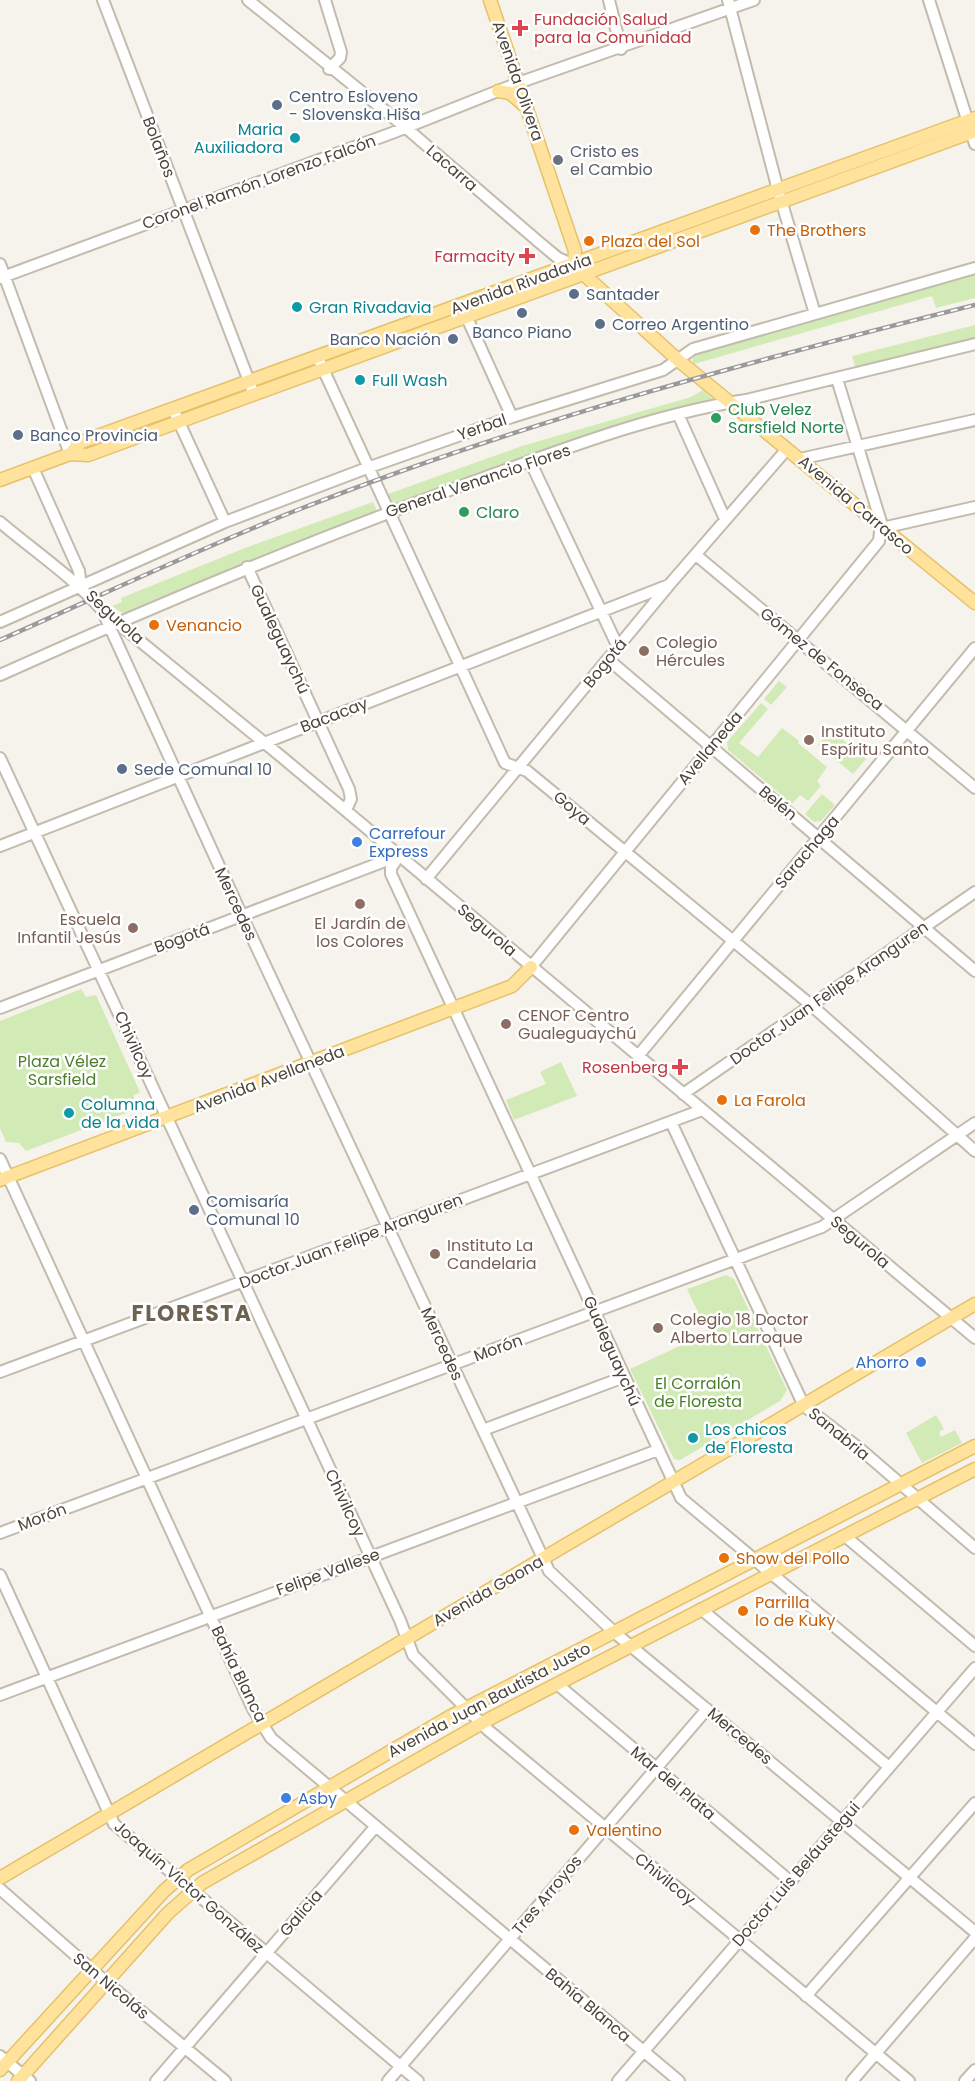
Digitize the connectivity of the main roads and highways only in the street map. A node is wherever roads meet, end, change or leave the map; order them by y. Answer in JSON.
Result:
{"nodes":[{"id":1,"x":490,"y":0,"type":"edge"},
{"id":2,"x":498,"y":91,"type":"road end"},
{"id":3,"x":528,"y":109,"type":"junction"},
{"id":4,"x":971,"y":119,"type":"edge"},
{"id":5,"x":974,"y":136,"type":"edge"},
{"id":6,"x":574,"y":265,"type":"junction"},
{"id":7,"x":583,"y":275,"type":"junction"},
{"id":8,"x":465,"y":312,"type":"junction"},
{"id":9,"x":70,"y":454,"type":"junction"},
{"id":10,"x":0,"y":480,"type":"edge"},
{"id":11,"x":975,"y":603,"type":"edge"},
{"id":12,"x":531,"y":967,"type":"road end"},
{"id":13,"x":4,"y":1178,"type":"edge"},
{"id":14,"x":975,"y":1304,"type":"edge"},
{"id":15,"x":975,"y":1446,"type":"edge"},
{"id":16,"x":975,"y":1469,"type":"edge"},
{"id":17,"x":0,"y":1878,"type":"edge"},
{"id":18,"x":2,"y":2062,"type":"edge"},
{"id":19,"x":24,"y":2079,"type":"edge"}],
"edges":[{"from":1,"to":3,"type":"main road","name":"Avenida Olivera"},
{"from":2,"to":3,"type":"main road"},
{"from":3,"to":6,"type":"main road","name":"Avenida Olivera"},
{"from":4,"to":6,"type":"main road","name":"Avenida Rivadavia"},
{"from":5,"to":7,"type":"main road","name":"Avenida Rivadavia"},
{"from":6,"to":7,"type":"main road","name":"Avenida Carrasco"},
{"from":6,"to":8,"type":"main road","name":"Avenida Rivadavia"},
{"from":7,"to":8,"type":"main road","name":"Avenida Rivadavia"},
{"from":7,"to":11,"type":"main road","name":"Avenida Carrasco"},
{"from":8,"to":9,"type":"main road","name":"Avenida Rivadavia"},
{"from":8,"to":9,"type":"main road","name":"Avenida Rivadavia"},
{"from":9,"to":10,"type":"main road","name":"Avenida Rivadavia"},
{"from":12,"to":13,"type":"main road","name":"Avenida Avellaneda"},
{"from":14,"to":17,"type":"main road","name":"Avenida Gaona"},
{"from":15,"to":18,"type":"main road","name":"Avenida Juan Bautista Justo"},
{"from":16,"to":19,"type":"main road","name":"Avenida Juan Bautista Justo"}]}
